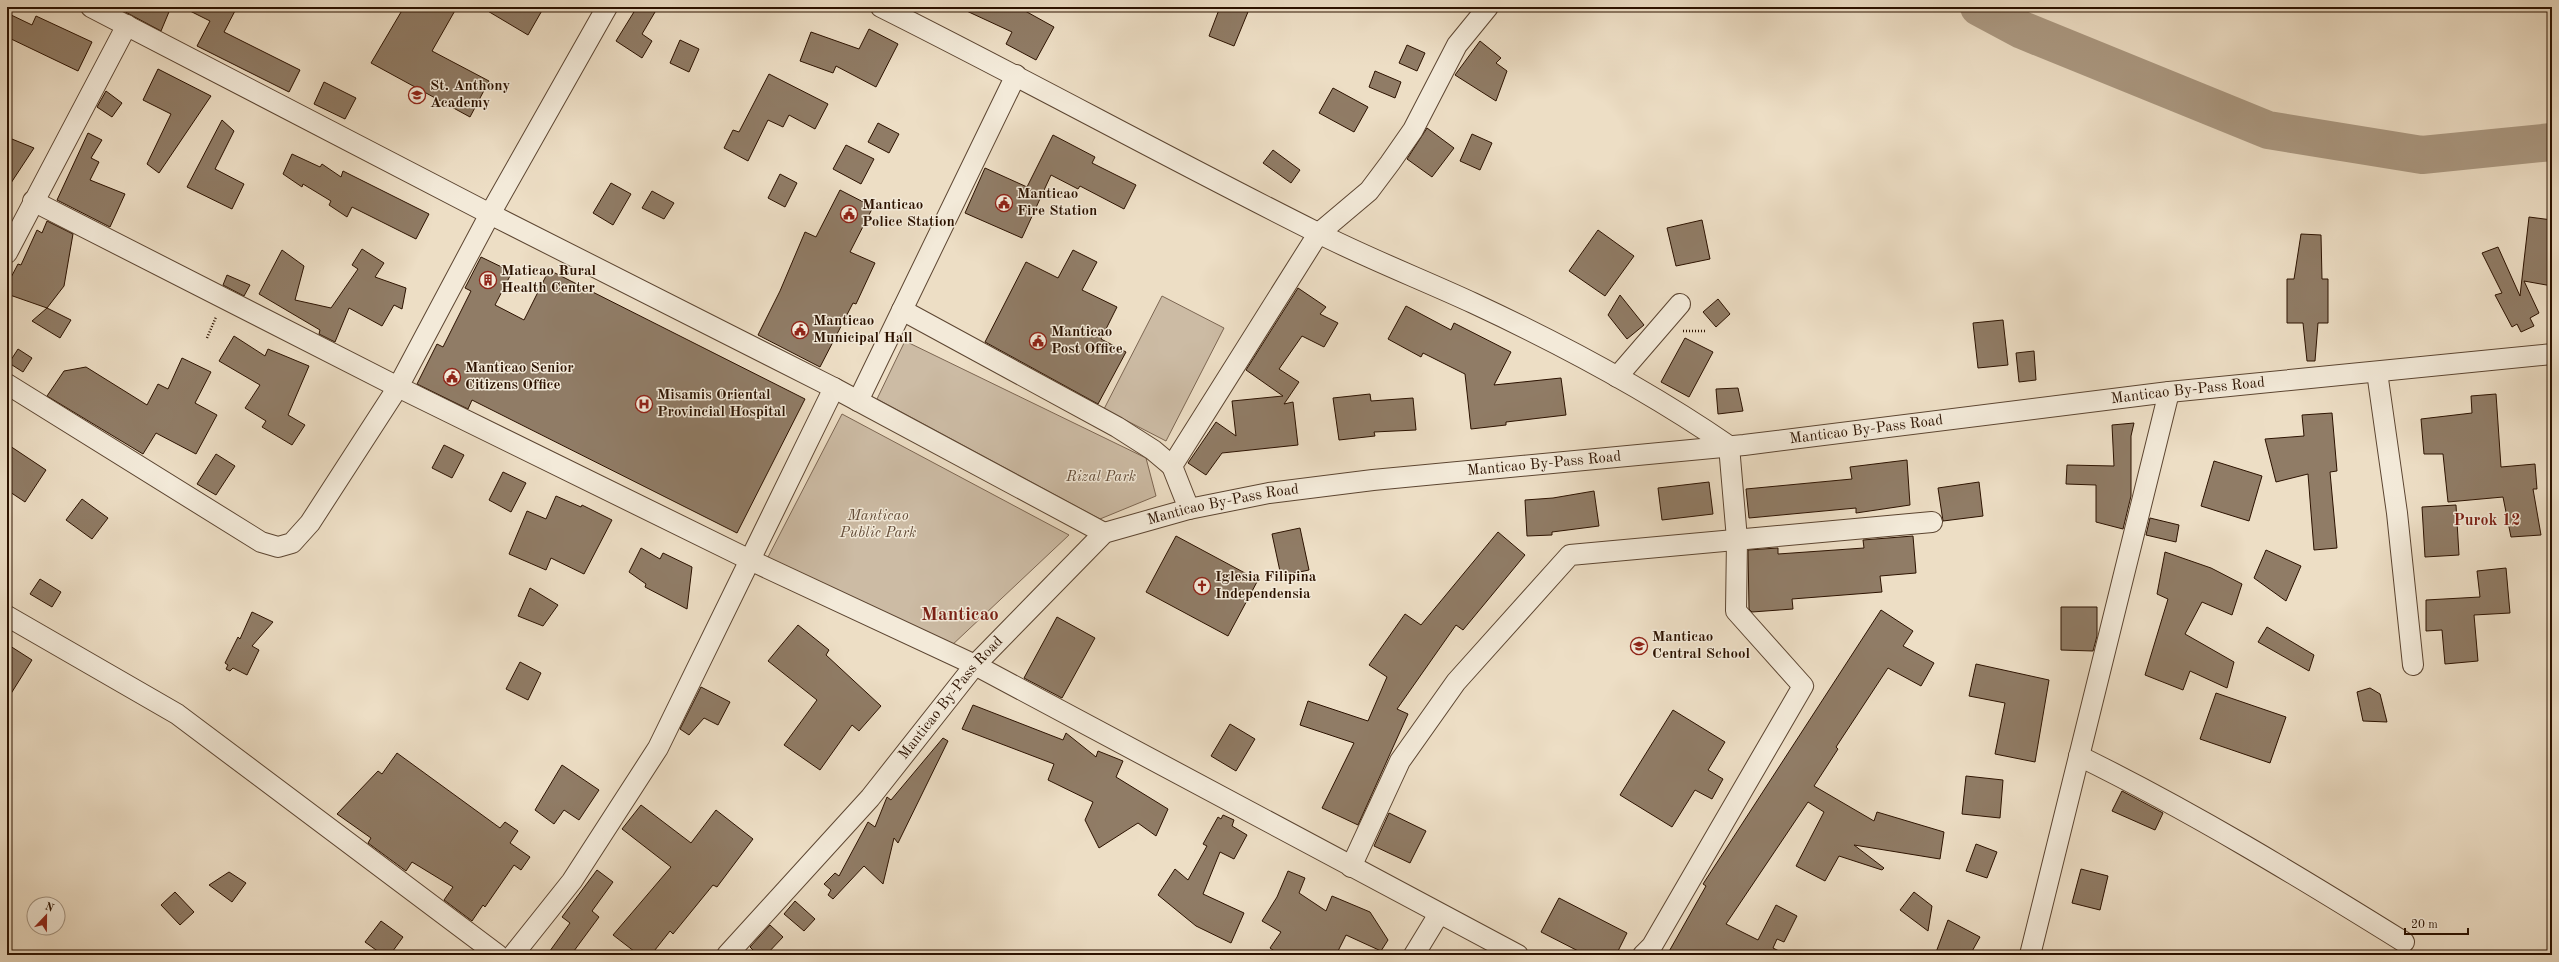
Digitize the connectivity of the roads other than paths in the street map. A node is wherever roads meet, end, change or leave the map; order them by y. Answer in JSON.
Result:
{"nodes":[{"id":1,"x":92,"y":7,"type":"edge"},
{"id":2,"x":607,"y":7,"type":"edge"},
{"id":3,"x":881,"y":7,"type":"edge"},
{"id":4,"x":1488,"y":7,"type":"edge"},
{"id":5,"x":127,"y":25,"type":"junction"},
{"id":6,"x":1016,"y":75,"type":"junction"},
{"id":7,"x":33,"y":201,"type":"junction"},
{"id":8,"x":490,"y":214,"type":"junction"},
{"id":9,"x":1318,"y":234,"type":"junction"},
{"id":10,"x":7,"y":253,"type":"edge"},
{"id":11,"x":1680,"y":304,"type":"dead end"},
{"id":12,"x":902,"y":310,"type":"junction"},
{"id":13,"x":2552,"y":354,"type":"edge"},
{"id":14,"x":2376,"y":372,"type":"junction"},
{"id":15,"x":1618,"y":377,"type":"junction"},
{"id":16,"x":7,"y":384,"type":"edge"},
{"id":17,"x":398,"y":387,"type":"junction"},
{"id":18,"x":834,"y":388,"type":"junction"},
{"id":19,"x":2169,"y":392,"type":"junction"},
{"id":20,"x":858,"y":401,"type":"junction"},
{"id":21,"x":1729,"y":446,"type":"junction"},
{"id":22,"x":1172,"y":466,"type":"junction"},
{"id":23,"x":1189,"y":510,"type":"junction"},
{"id":24,"x":1932,"y":522,"type":"dead end"},
{"id":25,"x":1104,"y":533,"type":"junction"},
{"id":26,"x":1737,"y":539,"type":"junction"},
{"id":27,"x":750,"y":560,"type":"junction"},
{"id":28,"x":7,"y":616,"type":"edge"},
{"id":29,"x":2413,"y":665,"type":"dead end"},
{"id":30,"x":975,"y":666,"type":"junction"},
{"id":31,"x":2079,"y":756,"type":"junction"},
{"id":32,"x":1351,"y":867,"type":"junction"},
{"id":33,"x":1439,"y":914,"type":"junction"},
{"id":34,"x":2404,"y":942,"type":"dead end"},
{"id":35,"x":498,"y":955,"type":"edge"},
{"id":36,"x":513,"y":955,"type":"edge"},
{"id":37,"x":727,"y":955,"type":"edge"},
{"id":38,"x":1414,"y":955,"type":"edge"},
{"id":39,"x":1518,"y":955,"type":"edge"},
{"id":40,"x":1643,"y":955,"type":"edge"},
{"id":41,"x":2030,"y":955,"type":"edge"}],
"edges":[{"from":1,"to":5,"type":"street"},
{"from":2,"to":8,"type":"street"},
{"from":3,"to":6,"type":"street"},
{"from":4,"to":9,"type":"street"},
{"from":5,"to":7,"type":"street"},
{"from":5,"to":8,"type":"street"},
{"from":6,"to":9,"type":"street"},
{"from":6,"to":12,"type":"street"},
{"from":7,"to":10,"type":"street"},
{"from":7,"to":17,"type":"street"},
{"from":8,"to":17,"type":"street"},
{"from":8,"to":18,"type":"street"},
{"from":9,"to":15,"type":"street"},
{"from":9,"to":22,"type":"street"},
{"from":11,"to":15,"type":"street"},
{"from":12,"to":20,"type":"street"},
{"from":12,"to":22,"type":"street"},
{"from":13,"to":14,"type":"street","name":"Manticao By-Pass Road"},
{"from":14,"to":19,"type":"street","name":"Manticao By-Pass Road"},
{"from":14,"to":29,"type":"street"},
{"from":15,"to":21,"type":"street"},
{"from":16,"to":17,"type":"street"},
{"from":17,"to":27,"type":"street"},
{"from":18,"to":20,"type":"street"},
{"from":18,"to":27,"type":"street"},
{"from":19,"to":21,"type":"street","name":"Manticao By-Pass Road"},
{"from":19,"to":31,"type":"street"},
{"from":20,"to":25,"type":"street"},
{"from":21,"to":23,"type":"street","name":"Manticao By-Pass Road"},
{"from":21,"to":26,"type":"street"},
{"from":22,"to":23,"type":"street"},
{"from":23,"to":25,"type":"street","name":"Manticao By-Pass Road"},
{"from":24,"to":26,"type":"street"},
{"from":25,"to":30,"type":"street","name":"Manticao By-Pass Road"},
{"from":26,"to":32,"type":"street"},
{"from":26,"to":40,"type":"street"},
{"from":27,"to":30,"type":"street"},
{"from":27,"to":36,"type":"street"},
{"from":28,"to":35,"type":"street"},
{"from":30,"to":32,"type":"street"},
{"from":30,"to":37,"type":"street","name":"Manticao By-Pass Road"},
{"from":31,"to":34,"type":"street"},
{"from":31,"to":41,"type":"street"},
{"from":32,"to":33,"type":"street"},
{"from":33,"to":38,"type":"street"},
{"from":33,"to":39,"type":"street"}]}
